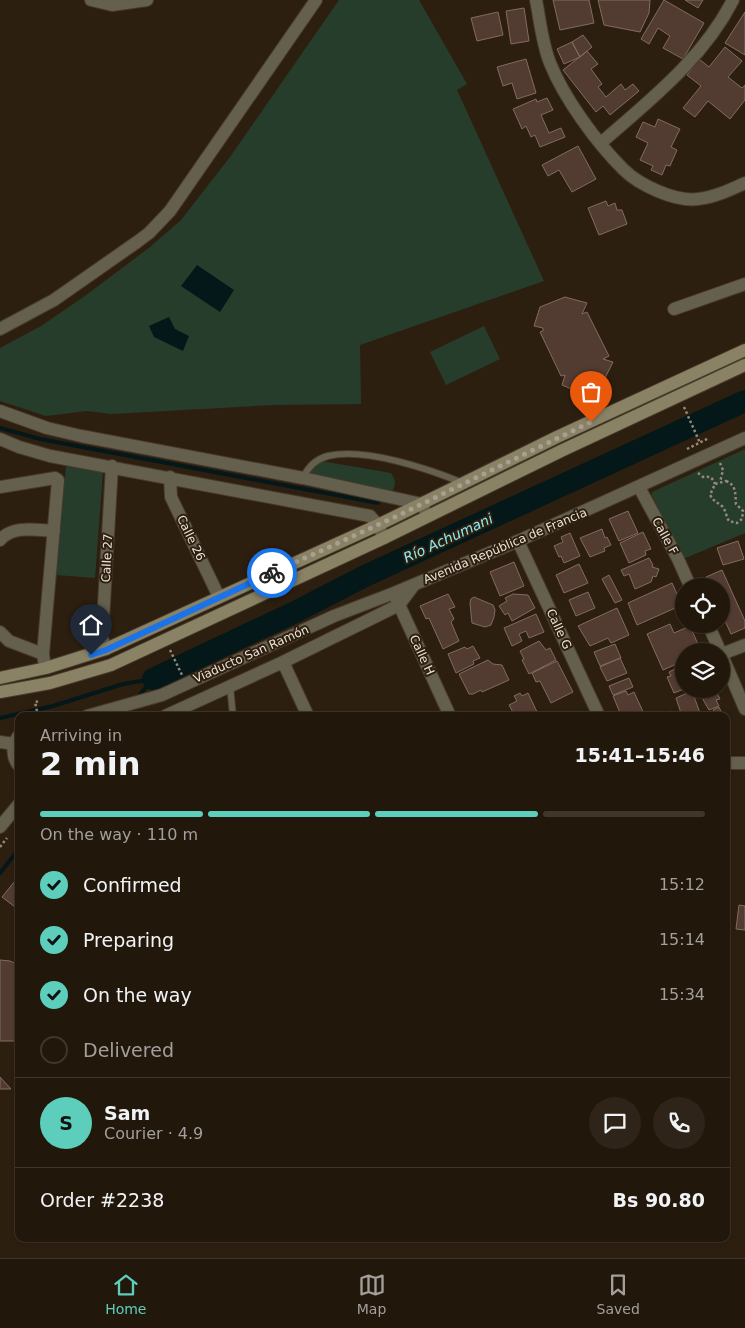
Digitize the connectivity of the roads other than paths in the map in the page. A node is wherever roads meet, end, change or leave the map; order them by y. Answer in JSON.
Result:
{"nodes":[{"id":1,"x":91,"y":0,"type":"edge"},
{"id":2,"x":147,"y":0,"type":"edge"},
{"id":3,"x":315,"y":0,"type":"edge"},
{"id":4,"x":536,"y":0,"type":"edge"},
{"id":5,"x":733,"y":0,"type":"edge"},
{"id":6,"x":601,"y":142,"type":"junction"},
{"id":7,"x":745,"y":183,"type":"edge"},
{"id":8,"x":745,"y":284,"type":"edge"},
{"id":9,"x":674,"y":309,"type":"dead end"},
{"id":10,"x":0,"y":329,"type":"edge"},
{"id":11,"x":745,"y":350,"type":"edge"},
{"id":12,"x":745,"y":366,"type":"edge"},
{"id":13,"x":0,"y":411,"type":"edge"},
{"id":14,"x":557,"y":437,"type":"junction"},
{"id":15,"x":745,"y":438,"type":"edge"},
{"id":16,"x":0,"y":439,"type":"edge"},
{"id":17,"x":563,"y":450,"type":"junction"},
{"id":18,"x":112,"y":466,"type":"junction"},
{"id":19,"x":170,"y":477,"type":"junction"},
{"id":20,"x":303,"y":478,"type":"junction"},
{"id":21,"x":463,"y":483,"type":"junction"},
{"id":22,"x":638,"y":487,"type":"junction"},
{"id":23,"x":0,"y":488,"type":"edge"},
{"id":24,"x":422,"y":504,"type":"junction"},
{"id":25,"x":428,"y":517,"type":"junction"},
{"id":26,"x":378,"y":525,"type":"junction"},
{"id":27,"x":54,"y":531,"type":"junction"},
{"id":28,"x":384,"y":538,"type":"junction"},
{"id":29,"x":0,"y":540,"type":"edge"},
{"id":30,"x":518,"y":541,"type":"junction"},
{"id":31,"x":686,"y":578,"type":"edge"},
{"id":32,"x":414,"y":585,"type":"joint"},
{"id":33,"x":219,"y":597,"type":"junction"},
{"id":34,"x":397,"y":599,"type":"junction"},
{"id":35,"x":225,"y":611,"type":"junction"},
{"id":36,"x":0,"y":632,"type":"edge"},
{"id":37,"x":745,"y":645,"type":"edge"},
{"id":38,"x":106,"y":650,"type":"junction"},
{"id":39,"x":730,"y":650,"type":"edge"},
{"id":40,"x":42,"y":654,"type":"junction"},
{"id":41,"x":283,"y":662,"type":"junction"},
{"id":42,"x":111,"y":665,"type":"junction"},
{"id":43,"x":46,"y":668,"type":"junction"},
{"id":44,"x":730,"y":674,"type":"edge"},
{"id":45,"x":0,"y":678,"type":"edge"},
{"id":46,"x":50,"y":682,"type":"junction"},
{"id":47,"x":230,"y":686,"type":"junction"},
{"id":48,"x":0,"y":692,"type":"edge"},
{"id":49,"x":745,"y":709,"type":"edge"},
{"id":50,"x":101,"y":712,"type":"edge"},
{"id":51,"x":174,"y":712,"type":"edge"},
{"id":52,"x":233,"y":712,"type":"edge"},
{"id":53,"x":306,"y":712,"type":"edge"},
{"id":54,"x":448,"y":712,"type":"edge"},
{"id":55,"x":597,"y":712,"type":"edge"},
{"id":56,"x":15,"y":740,"type":"edge"},
{"id":57,"x":0,"y":742,"type":"edge"},
{"id":58,"x":730,"y":763,"type":"edge"},
{"id":59,"x":745,"y":763,"type":"edge"},
{"id":60,"x":15,"y":809,"type":"edge"},
{"id":61,"x":0,"y":827,"type":"edge"}],
"edges":[{"from":1,"to":2,"type":"street"},
{"from":3,"to":10,"type":"street"},
{"from":4,"to":6,"type":"street"},
{"from":5,"to":6,"type":"street"},
{"from":6,"to":7,"type":"street"},
{"from":8,"to":9,"type":"street"},
{"from":11,"to":14,"type":"main road"},
{"from":12,"to":17,"type":"main road"},
{"from":13,"to":20,"type":"street"},
{"from":14,"to":17,"type":"main road"},
{"from":14,"to":21,"type":"main road"},
{"from":15,"to":22,"type":"street","name":"Avenida República de Francia"},
{"from":16,"to":18,"type":"street"},
{"from":17,"to":25,"type":"main road"},
{"from":18,"to":19,"type":"street"},
{"from":18,"to":38,"type":"street","name":"Calle 27"},
{"from":19,"to":26,"type":"street"},
{"from":19,"to":33,"type":"street","name":"Calle 26"},
{"from":20,"to":21,"type":"lane"},
{"from":20,"to":24,"type":"street"},
{"from":21,"to":24,"type":"main road"},
{"from":22,"to":30,"type":"street","name":"Avenida República de Francia"},
{"from":22,"to":31,"type":"street","name":"Calle F"},
{"from":23,"to":27,"type":"street"},
{"from":24,"to":25,"type":"street"},
{"from":24,"to":26,"type":"main road"},
{"from":25,"to":28,"type":"main road"},
{"from":26,"to":28,"type":"street"},
{"from":26,"to":33,"type":"main road"},
{"from":27,"to":29,"type":"street"},
{"from":27,"to":40,"type":"street"},
{"from":28,"to":35,"type":"main road"},
{"from":30,"to":32,"type":"street","name":"Avenida República de Francia"},
{"from":30,"to":55,"type":"street","name":"Calle G"},
{"from":32,"to":34,"type":"street","name":"Viaducto San Ramón"},
{"from":33,"to":35,"type":"main road"},
{"from":33,"to":38,"type":"main road"},
{"from":34,"to":41,"type":"street"},
{"from":34,"to":50,"type":"street","name":"Viaducto San Ramón"},
{"from":34,"to":54,"type":"street","name":"Calle H"},
{"from":35,"to":42,"type":"main road"},
{"from":36,"to":40,"type":"street"},
{"from":37,"to":39,"type":"street"},
{"from":38,"to":42,"type":"main road"},
{"from":38,"to":43,"type":"main road"},
{"from":40,"to":43,"type":"street"},
{"from":41,"to":47,"type":"street"},
{"from":41,"to":53,"type":"street"},
{"from":42,"to":46,"type":"main road"},
{"from":43,"to":45,"type":"main road"},
{"from":43,"to":46,"type":"main road"},
{"from":44,"to":49,"type":"street"},
{"from":46,"to":48,"type":"main road"},
{"from":47,"to":51,"type":"street"},
{"from":47,"to":52,"type":"lane"},
{"from":56,"to":57,"type":"street"},
{"from":58,"to":59,"type":"street"},
{"from":60,"to":61,"type":"street"}]}
